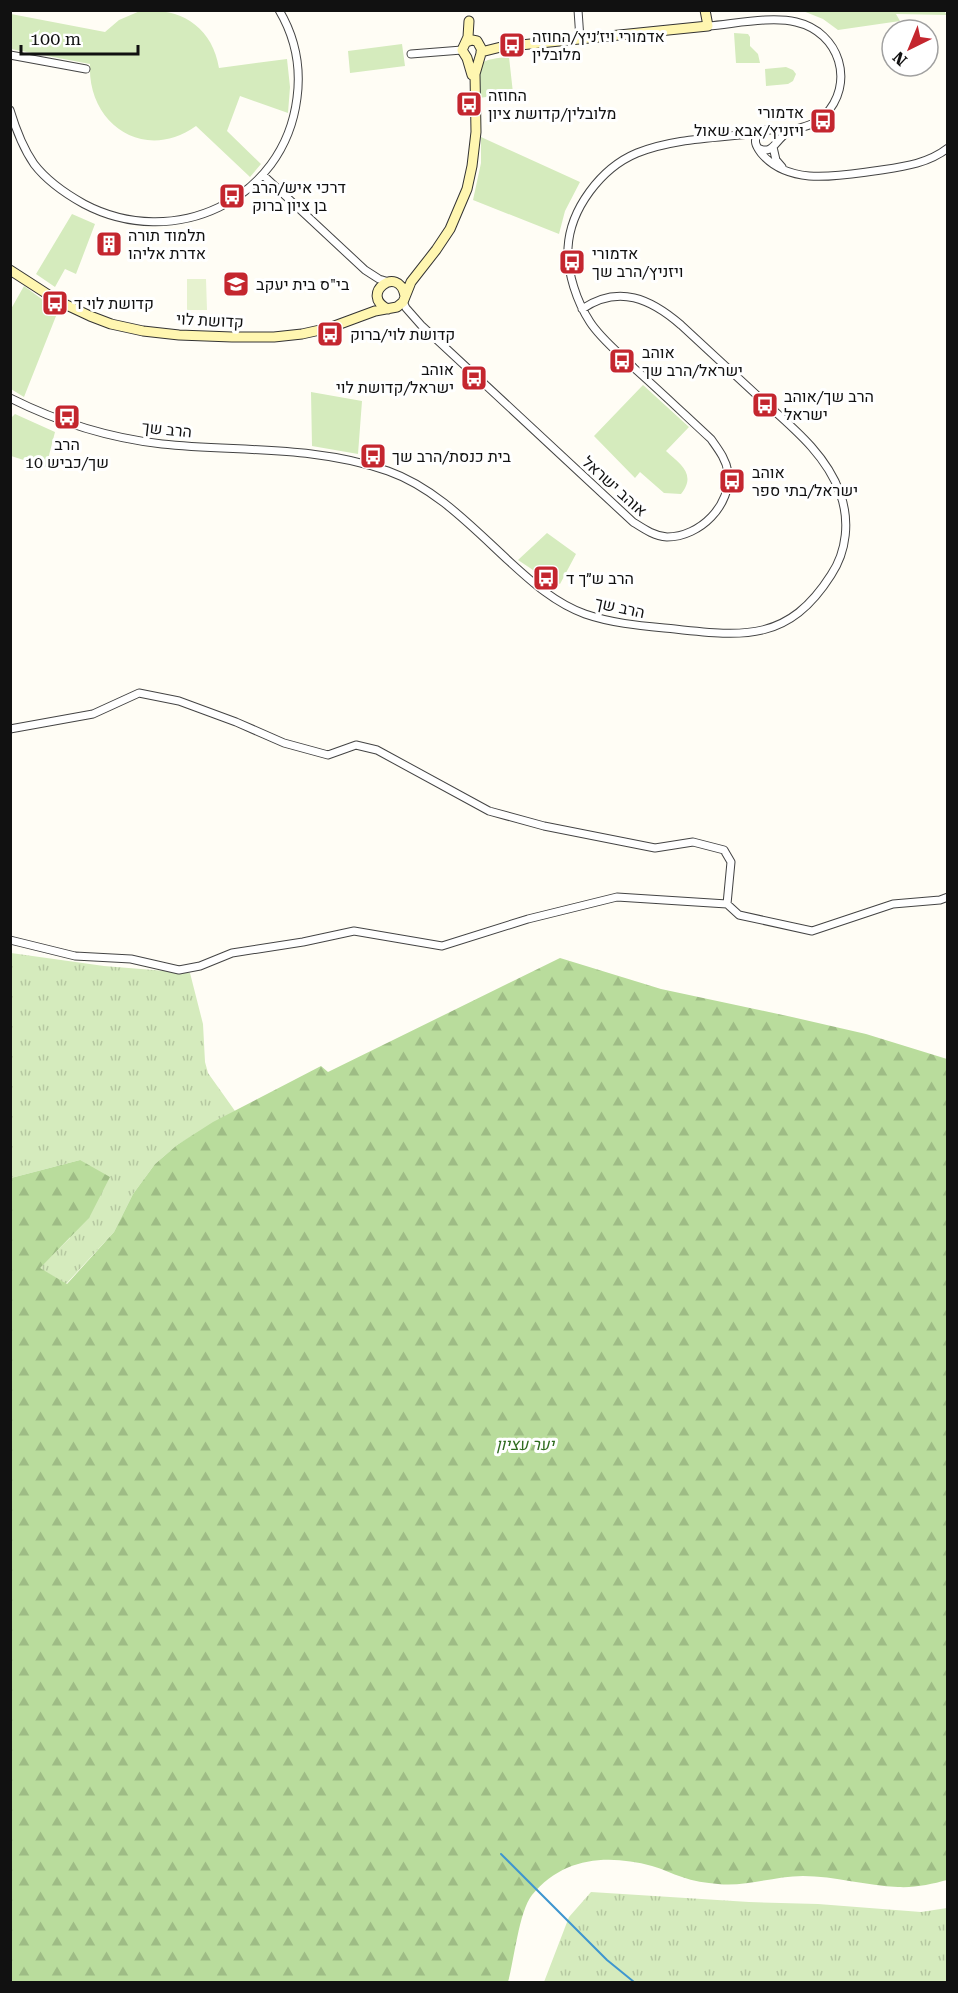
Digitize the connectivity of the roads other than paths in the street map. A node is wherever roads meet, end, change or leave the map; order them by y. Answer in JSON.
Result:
{"nodes":[{"id":1,"x":279,"y":10,"type":"edge"},
{"id":2,"x":466,"y":10,"type":"edge"},
{"id":3,"x":578,"y":10,"type":"edge"},
{"id":4,"x":705,"y":10,"type":"edge"},
{"id":5,"x":469,"y":21,"type":"junction"},
{"id":6,"x":708,"y":26,"type":"junction"},
{"id":7,"x":580,"y":39,"type":"junction"},
{"id":8,"x":479,"y":49,"type":"junction"},
{"id":9,"x":465,"y":50,"type":"junction"},
{"id":10,"x":411,"y":54,"type":"dead end"},
{"id":11,"x":10,"y":55,"type":"edge"},
{"id":12,"x":86,"y":69,"type":"dead end"},
{"id":13,"x":474,"y":83,"type":"junction"},
{"id":14,"x":10,"y":110,"type":"edge"},
{"id":15,"x":768,"y":130,"type":"junction"},
{"id":16,"x":794,"y":130,"type":"junction"},
{"id":17,"x":758,"y":133,"type":"junction"},
{"id":18,"x":730,"y":136,"type":"junction"},
{"id":19,"x":774,"y":145,"type":"junction"},
{"id":20,"x":757,"y":147,"type":"junction"},
{"id":21,"x":948,"y":148,"type":"edge"},
{"id":22,"x":786,"y":170,"type":"junction"},
{"id":23,"x":263,"y":175,"type":"junction"},
{"id":24,"x":422,"y":267,"type":"junction"},
{"id":25,"x":10,"y":270,"type":"edge"},
{"id":26,"x":365,"y":270,"type":"junction"},
{"id":27,"x":391,"y":282,"type":"junction"},
{"id":28,"x":377,"y":295,"type":"junction"},
{"id":29,"x":404,"y":299,"type":"junction"},
{"id":30,"x":391,"y":309,"type":"junction"},
{"id":31,"x":582,"y":309,"type":"junction"},
{"id":32,"x":349,"y":320,"type":"junction"},
{"id":33,"x":421,"y":325,"type":"junction"},
{"id":34,"x":10,"y":398,"type":"edge"},
{"id":35,"x":10,"y":729,"type":"edge"},
{"id":36,"x":948,"y":897,"type":"edge"},
{"id":37,"x":727,"y":904,"type":"junction"},
{"id":38,"x":10,"y":940,"type":"edge"}],
"edges":[{"from":1,"to":23,"type":"street"},
{"from":2,"to":5,"type":"street"},
{"from":3,"to":7,"type":"street"},
{"from":4,"to":6,"type":"street"},
{"from":5,"to":8,"type":"street"},
{"from":5,"to":9,"type":"street"},
{"from":6,"to":7,"type":"street"},
{"from":6,"to":16,"type":"street"},
{"from":7,"to":8,"type":"street"},
{"from":8,"to":9,"type":"street"},
{"from":8,"to":9,"type":"street"},
{"from":8,"to":13,"type":"street"},
{"from":9,"to":10,"type":"street"},
{"from":9,"to":13,"type":"street"},
{"from":11,"to":12,"type":"street"},
{"from":13,"to":24,"type":"street"},
{"from":14,"to":23,"type":"street"},
{"from":15,"to":16,"type":"street"},
{"from":15,"to":17,"type":"street"},
{"from":15,"to":19,"type":"street"},
{"from":16,"to":19,"type":"street"},
{"from":17,"to":18,"type":"street","name":"אוהב ישראל"},
{"from":17,"to":20,"type":"street"},
{"from":18,"to":20,"type":"street"},
{"from":18,"to":31,"type":"street","name":"אוהב ישראל"},
{"from":19,"to":20,"type":"street"},
{"from":19,"to":22,"type":"street"},
{"from":20,"to":22,"type":"street"},
{"from":21,"to":22,"type":"street"},
{"from":23,"to":26,"type":"street"},
{"from":24,"to":27,"type":"street"},
{"from":24,"to":29,"type":"street"},
{"from":25,"to":32,"type":"street","name":"קדושת לוי"},
{"from":26,"to":27,"type":"street"},
{"from":26,"to":28,"type":"street"},
{"from":27,"to":28,"type":"street"},
{"from":27,"to":29,"type":"street"},
{"from":28,"to":30,"type":"street"},
{"from":28,"to":32,"type":"street","name":"קדושת לוי"},
{"from":29,"to":30,"type":"street"},
{"from":29,"to":33,"type":"street","name":"אוהב ישראל"},
{"from":30,"to":32,"type":"street","name":"קדושת לוי"},
{"from":30,"to":33,"type":"street","name":"אוהב ישראל"},
{"from":31,"to":33,"type":"street","name":"אוהב ישראל"},
{"from":31,"to":34,"type":"street","name":"הרב שך"},
{"from":35,"to":37,"type":"street"},
{"from":36,"to":37,"type":"street"},
{"from":37,"to":38,"type":"street"}]}
